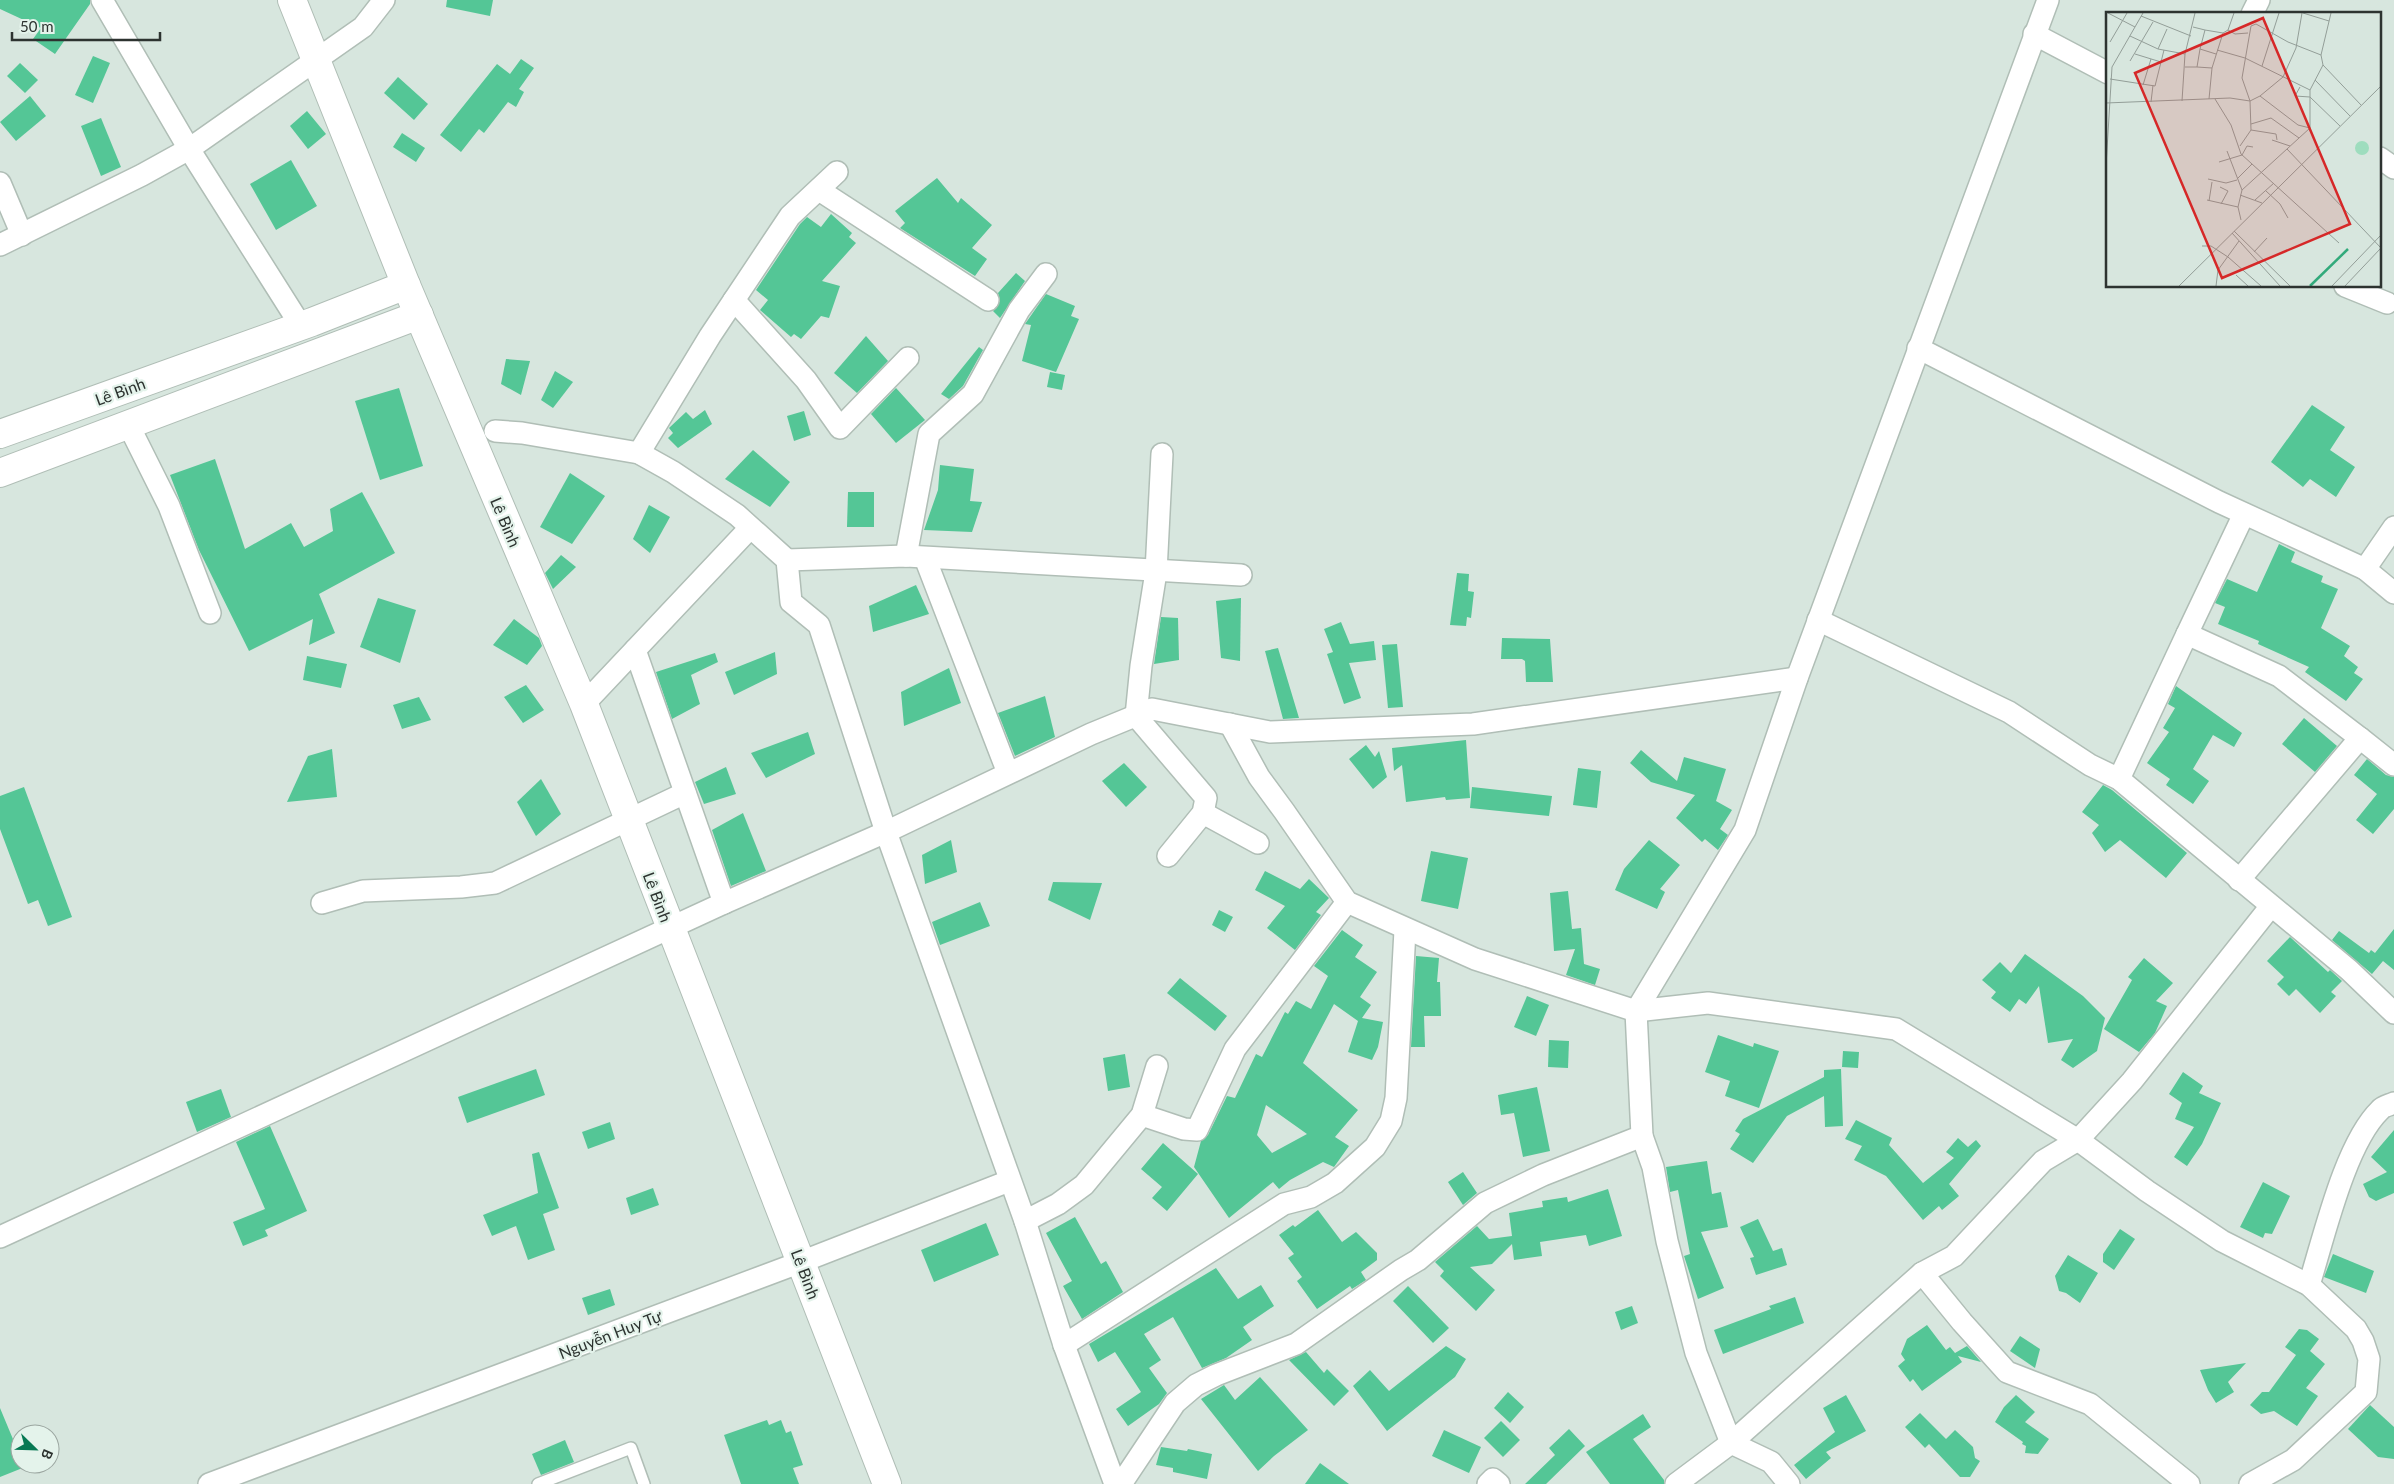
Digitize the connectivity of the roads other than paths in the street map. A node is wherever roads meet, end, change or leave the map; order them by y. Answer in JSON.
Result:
{"nodes":[{"id":1,"x":102,"y":0,"type":"edge"},
{"id":2,"x":292,"y":0,"type":"edge"},
{"id":3,"x":384,"y":0,"type":"edge"},
{"id":4,"x":2048,"y":0,"type":"edge"},
{"id":5,"x":2259,"y":0,"type":"edge"},
{"id":6,"x":2253,"y":12,"type":"edge"},
{"id":7,"x":2034,"y":34,"type":"junction"},
{"id":8,"x":317,"y":62,"type":"junction"},
{"id":9,"x":2106,"y":72,"type":"edge"},
{"id":10,"x":189,"y":149,"type":"junction"},
{"id":11,"x":2382,"y":159,"type":"edge"},
{"id":12,"x":2394,"y":168,"type":"edge"},
{"id":13,"x":837,"y":172,"type":"dead end"},
{"id":14,"x":0,"y":183,"type":"edge"},
{"id":15,"x":819,"y":190,"type":"junction"},
{"id":16,"x":22,"y":235,"type":"junction"},
{"id":17,"x":0,"y":245,"type":"edge"},
{"id":18,"x":1046,"y":274,"type":"dead end"},
{"id":19,"x":406,"y":285,"type":"junction"},
{"id":20,"x":2351,"y":288,"type":"edge"},
{"id":21,"x":734,"y":300,"type":"junction"},
{"id":22,"x":988,"y":300,"type":"dead end"},
{"id":23,"x":2392,"y":303,"type":"edge"},
{"id":24,"x":419,"y":315,"type":"junction"},
{"id":25,"x":301,"y":326,"type":"junction"},
{"id":26,"x":1918,"y":348,"type":"junction"},
{"id":27,"x":908,"y":358,"type":"dead end"},
{"id":28,"x":128,"y":424,"type":"junction"},
{"id":29,"x":495,"y":431,"type":"dead end"},
{"id":30,"x":0,"y":434,"type":"edge"},
{"id":31,"x":639,"y":453,"type":"junction"},
{"id":32,"x":1162,"y":454,"type":"dead end"},
{"id":33,"x":0,"y":473,"type":"edge"},
{"id":34,"x":2244,"y":514,"type":"junction"},
{"id":35,"x":2394,"y":527,"type":"edge"},
{"id":36,"x":750,"y":528,"type":"junction"},
{"id":37,"x":915,"y":557,"type":"junction"},
{"id":38,"x":787,"y":560,"type":"junction"},
{"id":39,"x":2365,"y":569,"type":"junction"},
{"id":40,"x":1156,"y":572,"type":"junction"},
{"id":41,"x":1241,"y":575,"type":"dead end"},
{"id":42,"x":2394,"y":593,"type":"edge"},
{"id":43,"x":210,"y":613,"type":"dead end"},
{"id":44,"x":1818,"y":620,"type":"junction"},
{"id":45,"x":2187,"y":634,"type":"junction"},
{"id":46,"x":635,"y":650,"type":"junction"},
{"id":47,"x":1797,"y":678,"type":"junction"},
{"id":48,"x":584,"y":704,"type":"junction"},
{"id":49,"x":1136,"y":716,"type":"junction"},
{"id":50,"x":1230,"y":724,"type":"junction"},
{"id":51,"x":2360,"y":738,"type":"junction"},
{"id":52,"x":2394,"y":765,"type":"edge"},
{"id":53,"x":1008,"y":773,"type":"junction"},
{"id":54,"x":2119,"y":779,"type":"junction"},
{"id":55,"x":685,"y":793,"type":"junction"},
{"id":56,"x":1204,"y":813,"type":"junction"},
{"id":57,"x":628,"y":820,"type":"junction"},
{"id":58,"x":886,"y":832,"type":"junction"},
{"id":59,"x":1258,"y":842,"type":"dead end"},
{"id":60,"x":1168,"y":856,"type":"dead end"},
{"id":61,"x":2239,"y":880,"type":"junction"},
{"id":62,"x":1347,"y":902,"type":"junction"},
{"id":63,"x":322,"y":903,"type":"dead end"},
{"id":64,"x":724,"y":903,"type":"junction"},
{"id":65,"x":2271,"y":906,"type":"junction"},
{"id":66,"x":670,"y":928,"type":"junction"},
{"id":67,"x":1405,"y":930,"type":"junction"},
{"id":68,"x":1636,"y":1011,"type":"junction"},
{"id":69,"x":2394,"y":1013,"type":"edge"},
{"id":70,"x":1157,"y":1066,"type":"dead end"},
{"id":71,"x":2394,"y":1104,"type":"edge"},
{"id":72,"x":1142,"y":1114,"type":"junction"},
{"id":73,"x":1642,"y":1136,"type":"junction"},
{"id":74,"x":2078,"y":1140,"type":"junction"},
{"id":75,"x":1009,"y":1181,"type":"junction"},
{"id":76,"x":1025,"y":1221,"type":"junction"},
{"id":77,"x":0,"y":1237,"type":"edge"},
{"id":78,"x":801,"y":1262,"type":"junction"},
{"id":79,"x":1922,"y":1273,"type":"junction"},
{"id":80,"x":2309,"y":1285,"type":"junction"},
{"id":81,"x":1064,"y":1345,"type":"junction"},
{"id":82,"x":1731,"y":1443,"type":"junction"},
{"id":83,"x":209,"y":1484,"type":"edge"},
{"id":84,"x":538,"y":1484,"type":"edge"},
{"id":85,"x":644,"y":1484,"type":"edge"},
{"id":86,"x":888,"y":1484,"type":"edge"},
{"id":87,"x":1115,"y":1484,"type":"edge"},
{"id":88,"x":1121,"y":1484,"type":"edge"},
{"id":89,"x":1488,"y":1484,"type":"edge"},
{"id":90,"x":1499,"y":1484,"type":"edge"},
{"id":91,"x":1676,"y":1484,"type":"edge"},
{"id":92,"x":1789,"y":1484,"type":"edge"},
{"id":93,"x":2189,"y":1484,"type":"edge"},
{"id":94,"x":2250,"y":1484,"type":"edge"}],
"edges":[{"from":1,"to":10,"type":"street"},
{"from":2,"to":8,"type":"street"},
{"from":3,"to":8,"type":"street"},
{"from":4,"to":7,"type":"street"},
{"from":5,"to":6,"type":"street"},
{"from":7,"to":9,"type":"street"},
{"from":7,"to":26,"type":"street"},
{"from":8,"to":10,"type":"street"},
{"from":8,"to":19,"type":"street"},
{"from":10,"to":16,"type":"street"},
{"from":10,"to":25,"type":"street"},
{"from":11,"to":12,"type":"street"},
{"from":13,"to":15,"type":"street"},
{"from":14,"to":16,"type":"street"},
{"from":15,"to":21,"type":"street"},
{"from":15,"to":22,"type":"street"},
{"from":16,"to":17,"type":"street"},
{"from":18,"to":37,"type":"street"},
{"from":19,"to":24,"type":"street","name":"Lê Bình"},
{"from":19,"to":25,"type":"street","name":"Lê Bình"},
{"from":20,"to":23,"type":"street"},
{"from":21,"to":27,"type":"street"},
{"from":21,"to":31,"type":"street"},
{"from":24,"to":28,"type":"street","name":"Lê Bình"},
{"from":24,"to":48,"type":"street","name":"Lê Bình"},
{"from":25,"to":30,"type":"street","name":"Lê Bình"},
{"from":26,"to":34,"type":"street"},
{"from":26,"to":44,"type":"street"},
{"from":28,"to":33,"type":"street","name":"Lê Bình"},
{"from":28,"to":43,"type":"street"},
{"from":29,"to":31,"type":"street"},
{"from":31,"to":36,"type":"street"},
{"from":32,"to":40,"type":"street"},
{"from":34,"to":39,"type":"street"},
{"from":34,"to":45,"type":"street"},
{"from":35,"to":39,"type":"street"},
{"from":36,"to":38,"type":"street"},
{"from":36,"to":46,"type":"street"},
{"from":37,"to":38,"type":"street"},
{"from":37,"to":40,"type":"street"},
{"from":37,"to":53,"type":"street"},
{"from":38,"to":58,"type":"street"},
{"from":39,"to":42,"type":"street"},
{"from":40,"to":41,"type":"street"},
{"from":40,"to":49,"type":"street"},
{"from":44,"to":47,"type":"street"},
{"from":44,"to":54,"type":"street"},
{"from":45,"to":51,"type":"street"},
{"from":45,"to":54,"type":"street"},
{"from":46,"to":48,"type":"street"},
{"from":46,"to":55,"type":"street"},
{"from":47,"to":50,"type":"street"},
{"from":47,"to":68,"type":"street"},
{"from":48,"to":57,"type":"street","name":"Lê Bình"},
{"from":49,"to":50,"type":"street"},
{"from":49,"to":53,"type":"street"},
{"from":49,"to":56,"type":"street"},
{"from":50,"to":62,"type":"street"},
{"from":51,"to":52,"type":"street"},
{"from":51,"to":61,"type":"street"},
{"from":53,"to":58,"type":"street"},
{"from":54,"to":61,"type":"street"},
{"from":55,"to":57,"type":"street"},
{"from":55,"to":64,"type":"street"},
{"from":56,"to":59,"type":"street"},
{"from":56,"to":60,"type":"street"},
{"from":57,"to":63,"type":"street"},
{"from":57,"to":66,"type":"street","name":"Lê Bình"},
{"from":58,"to":64,"type":"street"},
{"from":58,"to":75,"type":"street"},
{"from":61,"to":65,"type":"street"},
{"from":62,"to":67,"type":"street"},
{"from":62,"to":72,"type":"street"},
{"from":64,"to":66,"type":"street"},
{"from":65,"to":69,"type":"street"},
{"from":65,"to":74,"type":"street"},
{"from":66,"to":77,"type":"street"},
{"from":66,"to":78,"type":"street","name":"Lê Bình"},
{"from":67,"to":68,"type":"street"},
{"from":67,"to":81,"type":"street"},
{"from":68,"to":73,"type":"street"},
{"from":68,"to":74,"type":"street"},
{"from":70,"to":72,"type":"street"},
{"from":71,"to":80,"type":"street"},
{"from":72,"to":76,"type":"street"},
{"from":73,"to":82,"type":"street"},
{"from":73,"to":88,"type":"street"},
{"from":74,"to":79,"type":"street"},
{"from":74,"to":80,"type":"street"},
{"from":75,"to":76,"type":"street"},
{"from":75,"to":78,"type":"street","name":"Nguyễn Huy Tự"},
{"from":76,"to":81,"type":"street"},
{"from":78,"to":83,"type":"street","name":"Nguyễn Huy Tự"},
{"from":78,"to":86,"type":"street","name":"Lê Bình"},
{"from":79,"to":82,"type":"street"},
{"from":79,"to":93,"type":"street"},
{"from":80,"to":94,"type":"street"},
{"from":81,"to":87,"type":"street"},
{"from":82,"to":91,"type":"street"},
{"from":82,"to":92,"type":"street"},
{"from":84,"to":85,"type":"lane"},
{"from":89,"to":90,"type":"street"}]}
